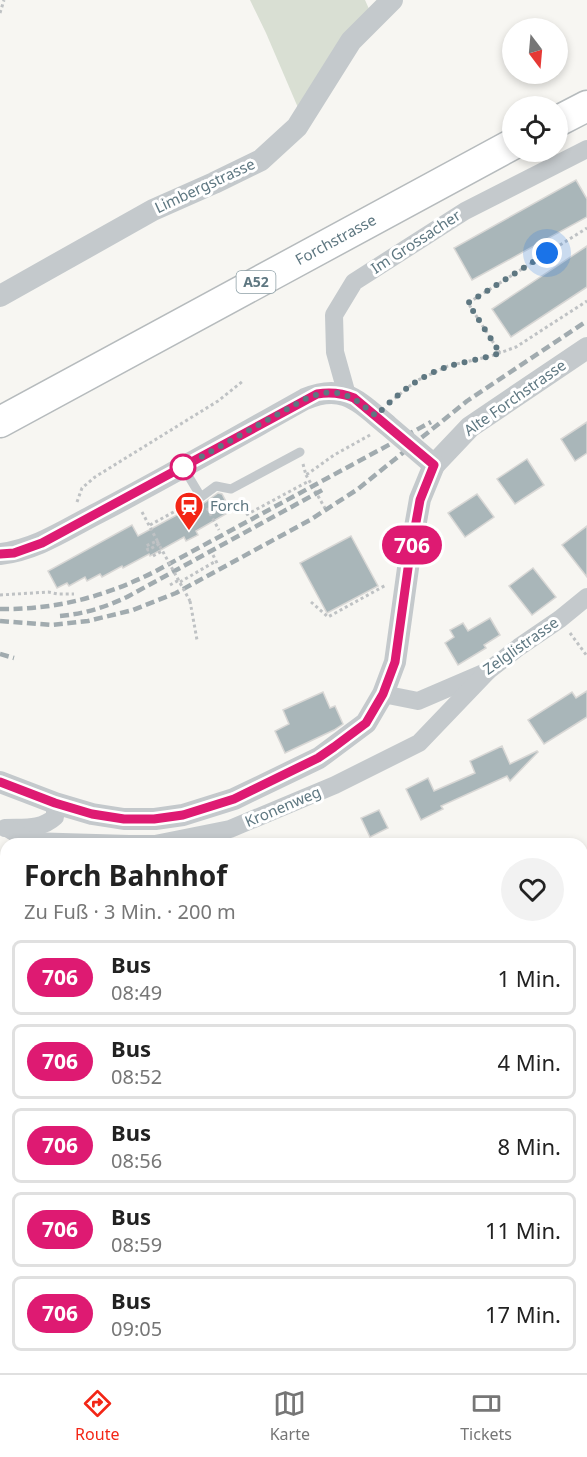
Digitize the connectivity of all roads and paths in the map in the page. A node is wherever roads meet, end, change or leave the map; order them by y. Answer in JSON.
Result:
{"nodes":[{"id":1,"x":4,"y":0,"type":"edge"},
{"id":2,"x":392,"y":0,"type":"edge"},
{"id":3,"x":0,"y":13,"type":"edge"},
{"id":4,"x":587,"y":92,"type":"edge"},
{"id":5,"x":568,"y":102,"type":"edge"},
{"id":6,"x":587,"y":106,"type":"edge"},
{"id":7,"x":568,"y":116,"type":"edge"},
{"id":8,"x":502,"y":136,"type":"edge"},
{"id":9,"x":587,"y":149,"type":"edge"},
{"id":10,"x":502,"y":150,"type":"edge"},
{"id":11,"x":587,"y":228,"type":"edge"},
{"id":12,"x":0,"y":296,"type":"edge"},
{"id":13,"x":587,"y":301,"type":"edge"},
{"id":14,"x":587,"y":348,"type":"edge"},
{"id":15,"x":500,"y":353,"type":"junction"},
{"id":16,"x":243,"y":381,"type":"dead end"},
{"id":17,"x":346,"y":395,"type":"junction"},
{"id":18,"x":0,"y":407,"type":"edge"},
{"id":19,"x":381,"y":420,"type":"junction"},
{"id":20,"x":0,"y":422,"type":"edge"},
{"id":21,"x":364,"y":439,"type":"dead end"},
{"id":22,"x":300,"y":452,"type":"joint"},
{"id":23,"x":434,"y":465,"type":"junction"},
{"id":24,"x":183,"y":467,"type":"junction"},
{"id":25,"x":306,"y":475,"type":"junction"},
{"id":26,"x":309,"y":481,"type":"junction"},
{"id":27,"x":201,"y":497,"type":"junction"},
{"id":28,"x":326,"y":510,"type":"dead end"},
{"id":29,"x":246,"y":515,"type":"dead end"},
{"id":30,"x":146,"y":518,"type":"dead end"},
{"id":31,"x":81,"y":522,"type":"junction"},
{"id":32,"x":150,"y":525,"type":"junction"},
{"id":33,"x":219,"y":530,"type":"dead end"},
{"id":34,"x":162,"y":551,"type":"junction"},
{"id":35,"x":0,"y":554,"type":"edge"},
{"id":36,"x":213,"y":555,"type":"dead end"},
{"id":37,"x":153,"y":556,"type":"dead end"},
{"id":38,"x":179,"y":581,"type":"junction"},
{"id":39,"x":405,"y":584,"type":"junction"},
{"id":40,"x":170,"y":585,"type":"dead end"},
{"id":41,"x":74,"y":594,"type":"dead end"},
{"id":42,"x":0,"y":595,"type":"edge"},
{"id":43,"x":587,"y":597,"type":"edge"},
{"id":44,"x":311,"y":602,"type":"dead end"},
{"id":45,"x":560,"y":619,"type":"junction"},
{"id":46,"x":196,"y":640,"type":"dead end"},
{"id":47,"x":587,"y":656,"type":"edge"},
{"id":48,"x":488,"y":671,"type":"junction"},
{"id":49,"x":383,"y":694,"type":"junction"},
{"id":50,"x":0,"y":782,"type":"edge"},
{"id":51,"x":55,"y":803,"type":"junction"},
{"id":52,"x":4,"y":829,"type":"edge"},
{"id":53,"x":21,"y":838,"type":"edge"},
{"id":54,"x":185,"y":838,"type":"edge"}],
"edges":[{"from":1,"to":3,"type":"path"},
{"from":2,"to":12,"type":"street","name":"Limbergstrasse"},
{"from":4,"to":5,"type":"highway"},
{"from":6,"to":7,"type":"highway"},
{"from":8,"to":18,"type":"highway","name":"Forchstrasse","number":"A52"},
{"from":9,"to":17,"type":"street","name":"Im Grossacher"},
{"from":10,"to":20,"type":"highway","name":"Forchstrasse","number":"A52"},
{"from":11,"to":15,"type":"path"},
{"from":13,"to":15,"type":"path"},
{"from":14,"to":23,"type":"street","name":"Alte Forchstrasse"},
{"from":15,"to":19,"type":"path"},
{"from":16,"to":31,"type":"path"},
{"from":17,"to":19,"type":"street"},
{"from":17,"to":24,"type":"street"},
{"from":19,"to":23,"type":"street","bridge":true},
{"from":21,"to":25,"type":"path"},
{"from":22,"to":25,"type":"path"},
{"from":22,"to":27,"type":"lane"},
{"from":23,"to":39,"type":"street","name":"Alte Forchstrasse"},
{"from":24,"to":27,"type":"lane"},
{"from":24,"to":31,"type":"street"},
{"from":25,"to":26,"type":"path"},
{"from":26,"to":28,"type":"path"},
{"from":26,"to":29,"type":"path"},
{"from":27,"to":32,"type":"path"},
{"from":27,"to":33,"type":"path"},
{"from":30,"to":32,"type":"path"},
{"from":31,"to":35,"type":"street"},
{"from":32,"to":34,"type":"path","bridge":true},
{"from":34,"to":37,"type":"path"},
{"from":34,"to":38,"type":"path","bridge":true},
{"from":36,"to":38,"type":"path"},
{"from":38,"to":40,"type":"path"},
{"from":38,"to":46,"type":"path","bridge":true},
{"from":39,"to":44,"type":"path"},
{"from":39,"to":49,"type":"street","name":"Alte Forchstrasse"},
{"from":41,"to":42,"type":"path"},
{"from":43,"to":45,"type":"street","name":"Zelglistrasse"},
{"from":45,"to":47,"type":"path"},
{"from":45,"to":48,"type":"street","name":"Zelglistrasse"},
{"from":48,"to":49,"type":"street","name":"Zelglistrasse"},
{"from":48,"to":54,"type":"street","name":"Kronenweg"},
{"from":49,"to":51,"type":"street","name":"Alte Forchstrasse"},
{"from":50,"to":51,"type":"street","name":"Alte Forchstrasse"},
{"from":51,"to":52,"type":"street","name":"Kronenweg"},
{"from":52,"to":53,"type":"street","name":"Kronenweg"}]}
